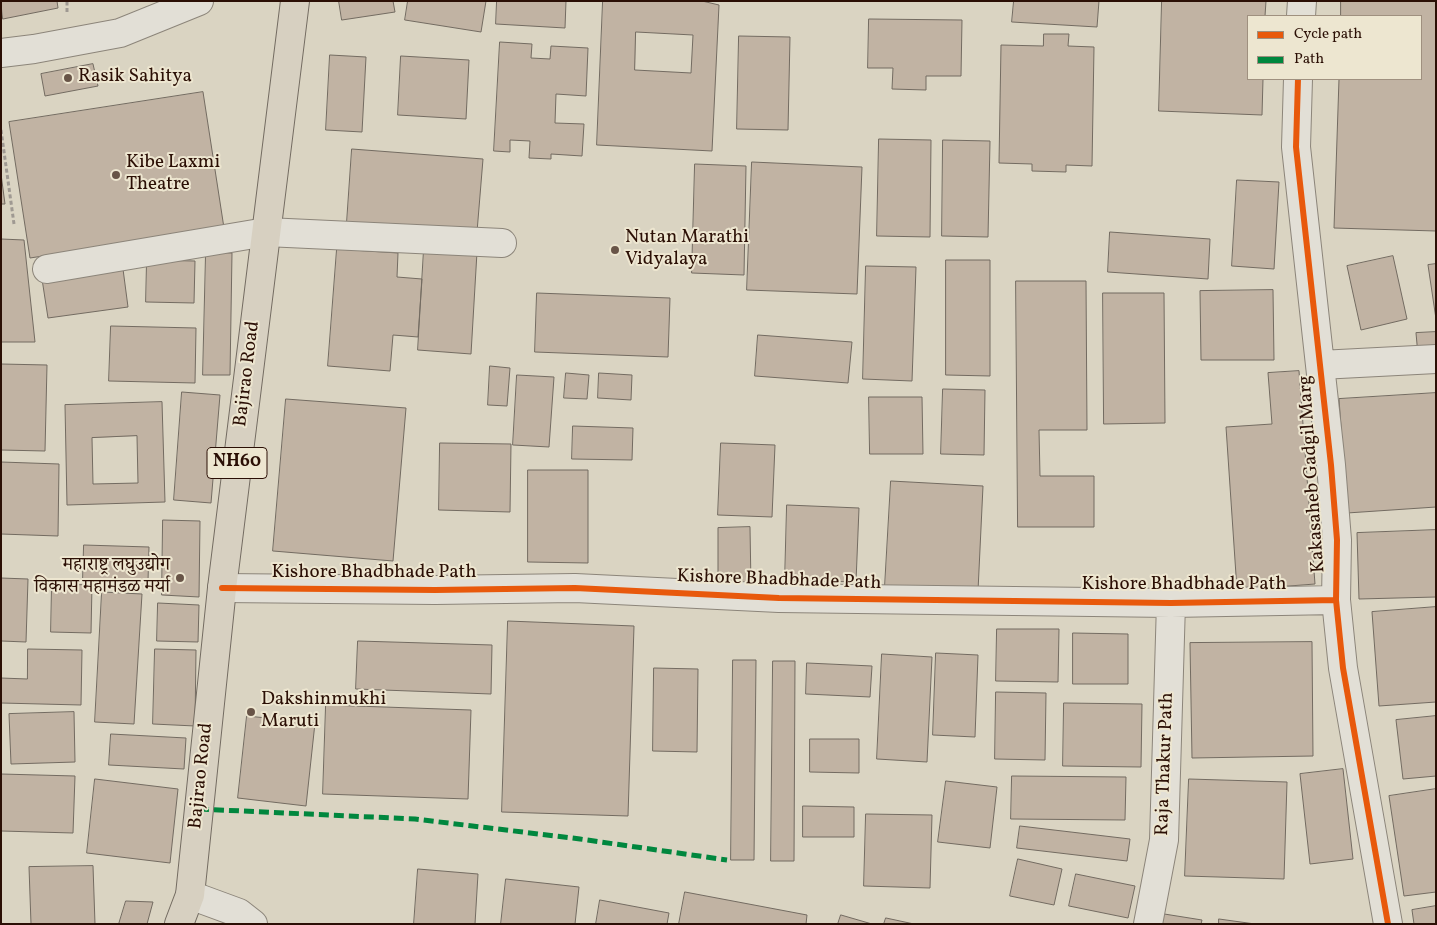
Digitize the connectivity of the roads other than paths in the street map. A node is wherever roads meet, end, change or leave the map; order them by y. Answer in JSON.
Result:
{"nodes":[{"id":1,"x":198,"y":1,"type":"edge"},
{"id":2,"x":295,"y":1,"type":"edge"},
{"id":3,"x":1302,"y":1,"type":"edge"},
{"id":4,"x":1301,"y":15,"type":"edge"},
{"id":5,"x":1,"y":53,"type":"edge"},
{"id":6,"x":1298,"y":80,"type":"edge"},
{"id":7,"x":266,"y":232,"type":"junction"},
{"id":8,"x":502,"y":243,"type":"dead end"},
{"id":9,"x":46,"y":269,"type":"dead end"},
{"id":10,"x":1436,"y":359,"type":"edge"},
{"id":11,"x":1320,"y":365,"type":"junction"},
{"id":12,"x":222,"y":588,"type":"junction"},
{"id":13,"x":1336,"y":600,"type":"junction"},
{"id":14,"x":1171,"y":603,"type":"junction"},
{"id":15,"x":190,"y":895,"type":"junction"},
{"id":16,"x":179,"y":924,"type":"edge"},
{"id":17,"x":253,"y":924,"type":"edge"},
{"id":18,"x":1148,"y":924,"type":"edge"},
{"id":19,"x":1388,"y":924,"type":"edge"}],
"edges":[{"from":1,"to":5,"type":"street"},
{"from":2,"to":7,"type":"highway","name":"Bajirao Road","number":"NH60"},
{"from":3,"to":4,"type":"street"},
{"from":6,"to":11,"type":"street","name":"Kakasaheb Gadgil Marg"},
{"from":7,"to":8,"type":"street"},
{"from":7,"to":9,"type":"street"},
{"from":7,"to":12,"type":"highway","name":"Bajirao Road","number":"NH60"},
{"from":10,"to":11,"type":"street"},
{"from":11,"to":13,"type":"street","name":"Kakasaheb Gadgil Marg"},
{"from":12,"to":14,"type":"street","name":"Kishore Bhadbhade Path"},
{"from":12,"to":15,"type":"highway","name":"Bajirao Road","number":"NH60"},
{"from":13,"to":14,"type":"street","name":"Kishore Bhadbhade Path"},
{"from":13,"to":19,"type":"street","name":"Kakasaheb Gadgil Marg"},
{"from":14,"to":18,"type":"street","name":"Raja Thakur Path"},
{"from":15,"to":16,"type":"highway","name":"Bajirao Road","number":"NH60"},
{"from":15,"to":17,"type":"street"}]}
